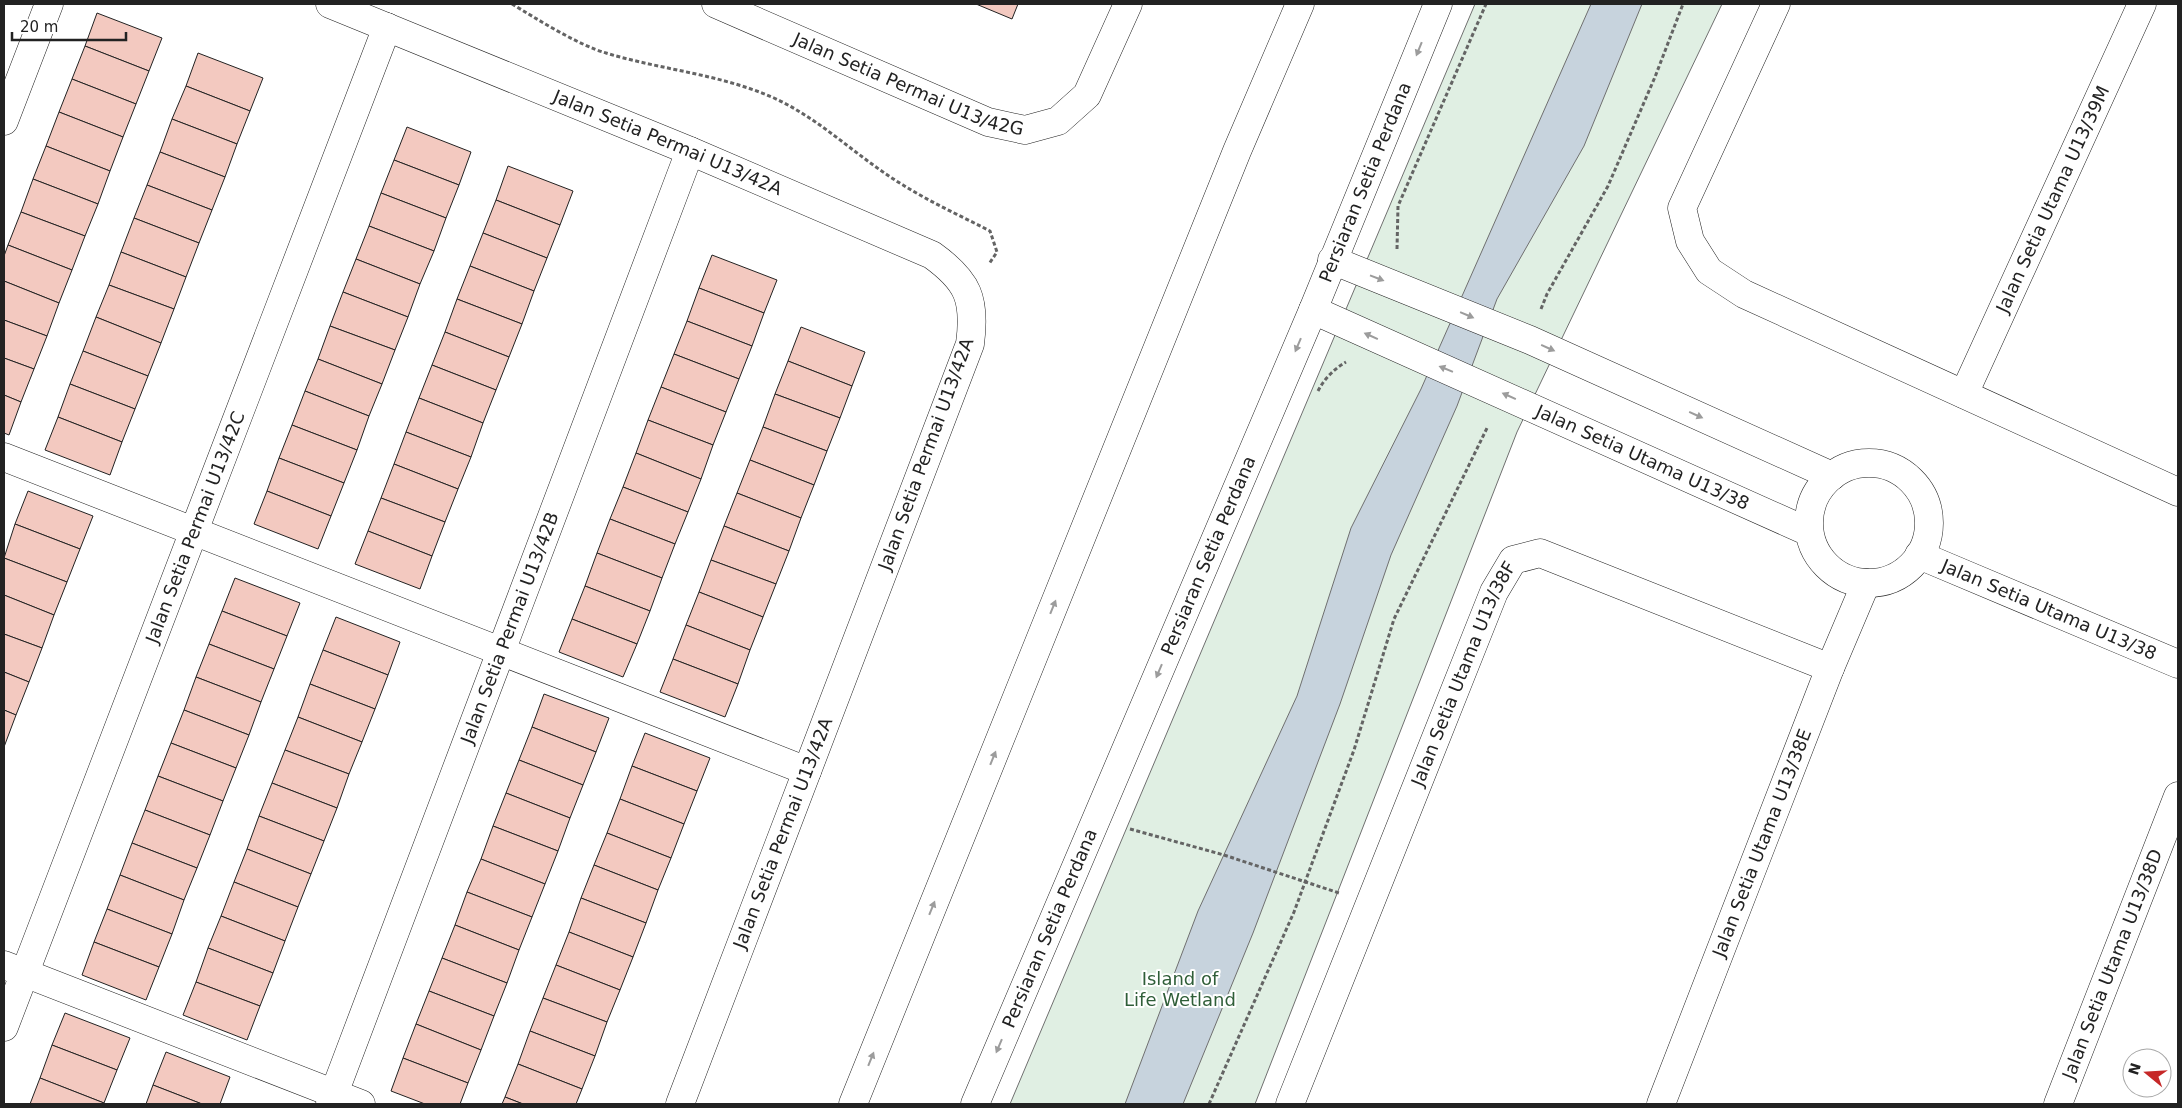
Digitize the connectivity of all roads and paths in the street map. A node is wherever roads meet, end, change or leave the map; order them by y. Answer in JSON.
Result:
{"nodes":[{"id":1,"x":50,"y":4,"type":"edge"},
{"id":2,"x":330,"y":4,"type":"edge"},
{"id":3,"x":512,"y":4,"type":"edge"},
{"id":4,"x":1128,"y":4,"type":"edge"},
{"id":5,"x":1300,"y":4,"type":"edge"},
{"id":6,"x":1438,"y":4,"type":"edge"},
{"id":7,"x":1486,"y":4,"type":"edge"},
{"id":8,"x":1683,"y":4,"type":"edge"},
{"id":9,"x":1776,"y":4,"type":"edge"},
{"id":10,"x":2142,"y":4,"type":"edge"},
{"id":11,"x":723,"y":5,"type":"edge"},
{"id":12,"x":387,"y":27,"type":"junction"},
{"id":13,"x":4,"y":121,"type":"edge"},
{"id":14,"x":690,"y":151,"type":"junction"},
{"id":15,"x":1332,"y":260,"type":"junction"},
{"id":16,"x":1403,"y":288,"type":"junction"},
{"id":17,"x":968,"y":294,"type":"junction"},
{"id":18,"x":1313,"y":310,"type":"junction"},
{"id":19,"x":1530,"y":340,"type":"junction"},
{"id":20,"x":1503,"y":394,"type":"junction"},
{"id":21,"x":1964,"y":394,"type":"junction"},
{"id":22,"x":4,"y":457,"type":"edge"},
{"id":23,"x":1832,"y":476,"type":"junction"},
{"id":24,"x":2178,"y":492,"type":"edge"},
{"id":25,"x":194,"y":532,"type":"junction"},
{"id":26,"x":1809,"y":532,"type":"junction"},
{"id":27,"x":1919,"y":555,"type":"junction"},
{"id":28,"x":1866,"y":584,"type":"junction"},
{"id":29,"x":501,"y":652,"type":"junction"},
{"id":30,"x":2178,"y":664,"type":"edge"},
{"id":31,"x":1830,"y":668,"type":"junction"},
{"id":32,"x":807,"y":771,"type":"junction"},
{"id":33,"x":2178,"y":796,"type":"edge"},
{"id":34,"x":1124,"y":827,"type":"dead end"},
{"id":35,"x":1305,"y":881,"type":"junction"},
{"id":36,"x":1370,"y":904,"type":"junction"},
{"id":37,"x":14,"y":969,"type":"edge"},
{"id":38,"x":4,"y":1027,"type":"edge"},
{"id":39,"x":332,"y":1099,"type":"edge"},
{"id":40,"x":360,"y":1104,"type":"edge"},
{"id":41,"x":680,"y":1104,"type":"edge"},
{"id":42,"x":853,"y":1104,"type":"edge"},
{"id":43,"x":975,"y":1104,"type":"edge"},
{"id":44,"x":1209,"y":1104,"type":"edge"},
{"id":45,"x":1290,"y":1104,"type":"edge"},
{"id":46,"x":1661,"y":1104,"type":"edge"},
{"id":47,"x":2058,"y":1104,"type":"edge"}],
"edges":[{"from":1,"to":13,"type":"street"},
{"from":2,"to":12,"type":"street","name":"Jalan Setia Permai U13/42A"},
{"from":3,"to":17,"type":"path"},
{"from":4,"to":11,"type":"street","name":"Jalan Setia Permai U13/42G"},
{"from":42,"to":5,"type":"street","one_way":true},
{"from":6,"to":15,"type":"street","name":"Persiaran Setia Perdana","one_way":true},
{"from":7,"to":16,"type":"path"},
{"from":8,"to":19,"type":"path"},
{"from":9,"to":21,"type":"street"},
{"from":10,"to":21,"type":"street","name":"Jalan Setia Utama U13/39M"},
{"from":12,"to":14,"type":"street","name":"Jalan Setia Permai U13/42A"},
{"from":12,"to":25,"type":"street","name":"Jalan Setia Permai U13/42C"},
{"from":14,"to":17,"type":"street","name":"Jalan Setia Permai U13/42A"},
{"from":14,"to":29,"type":"street","name":"Jalan Setia Permai U13/42B"},
{"from":15,"to":16,"type":"street","one_way":true},
{"from":15,"to":18,"type":"street","name":"Persiaran Setia Perdana"},
{"from":16,"to":19,"type":"street","one_way":true},
{"from":17,"to":32,"type":"street","name":"Jalan Setia Permai U13/42A"},
{"from":20,"to":18,"type":"street","name":"Jalan Setia Utama U13/38","one_way":true},
{"from":18,"to":43,"type":"street","name":"Persiaran Setia Perdana","one_way":true},
{"from":19,"to":23,"type":"street","one_way":true},
{"from":26,"to":20,"type":"street","name":"Jalan Setia Utama U13/38","one_way":true},
{"from":20,"to":35,"type":"path"},
{"from":21,"to":24,"type":"street"},
{"from":22,"to":25,"type":"street"},
{"from":23,"to":26,"type":"street","name":"Jalan Setia Utama U13/38"},
{"from":23,"to":27,"type":"street","name":"Jalan Setia Utama U13/38"},
{"from":25,"to":29,"type":"street"},
{"from":25,"to":37,"type":"street","name":"Jalan Setia Permai U13/42C"},
{"from":26,"to":28,"type":"street","name":"Jalan Setia Utama U13/38"},
{"from":27,"to":28,"type":"street","name":"Jalan Setia Utama U13/38"},
{"from":27,"to":30,"type":"street","name":"Jalan Setia Utama U13/38"},
{"from":28,"to":31,"type":"street","name":"Jalan Setia Utama U13/38E"},
{"from":29,"to":32,"type":"street"},
{"from":29,"to":39,"type":"street","name":"Jalan Setia Permai U13/42B"},
{"from":31,"to":36,"type":"street","name":"Jalan Setia Utama U13/38F"},
{"from":31,"to":46,"type":"street","name":"Jalan Setia Utama U13/38E"},
{"from":32,"to":41,"type":"street","name":"Jalan Setia Permai U13/42A"},
{"from":33,"to":47,"type":"street","name":"Jalan Setia Utama U13/38D"},
{"from":34,"to":35,"type":"path"},
{"from":35,"to":36,"type":"path"},
{"from":35,"to":44,"type":"path"},
{"from":36,"to":45,"type":"street","name":"Jalan Setia Utama U13/38F"},
{"from":37,"to":38,"type":"street","name":"Jalan Setia Permai U13/42C"},
{"from":37,"to":39,"type":"street"},
{"from":39,"to":40,"type":"street"}]}
